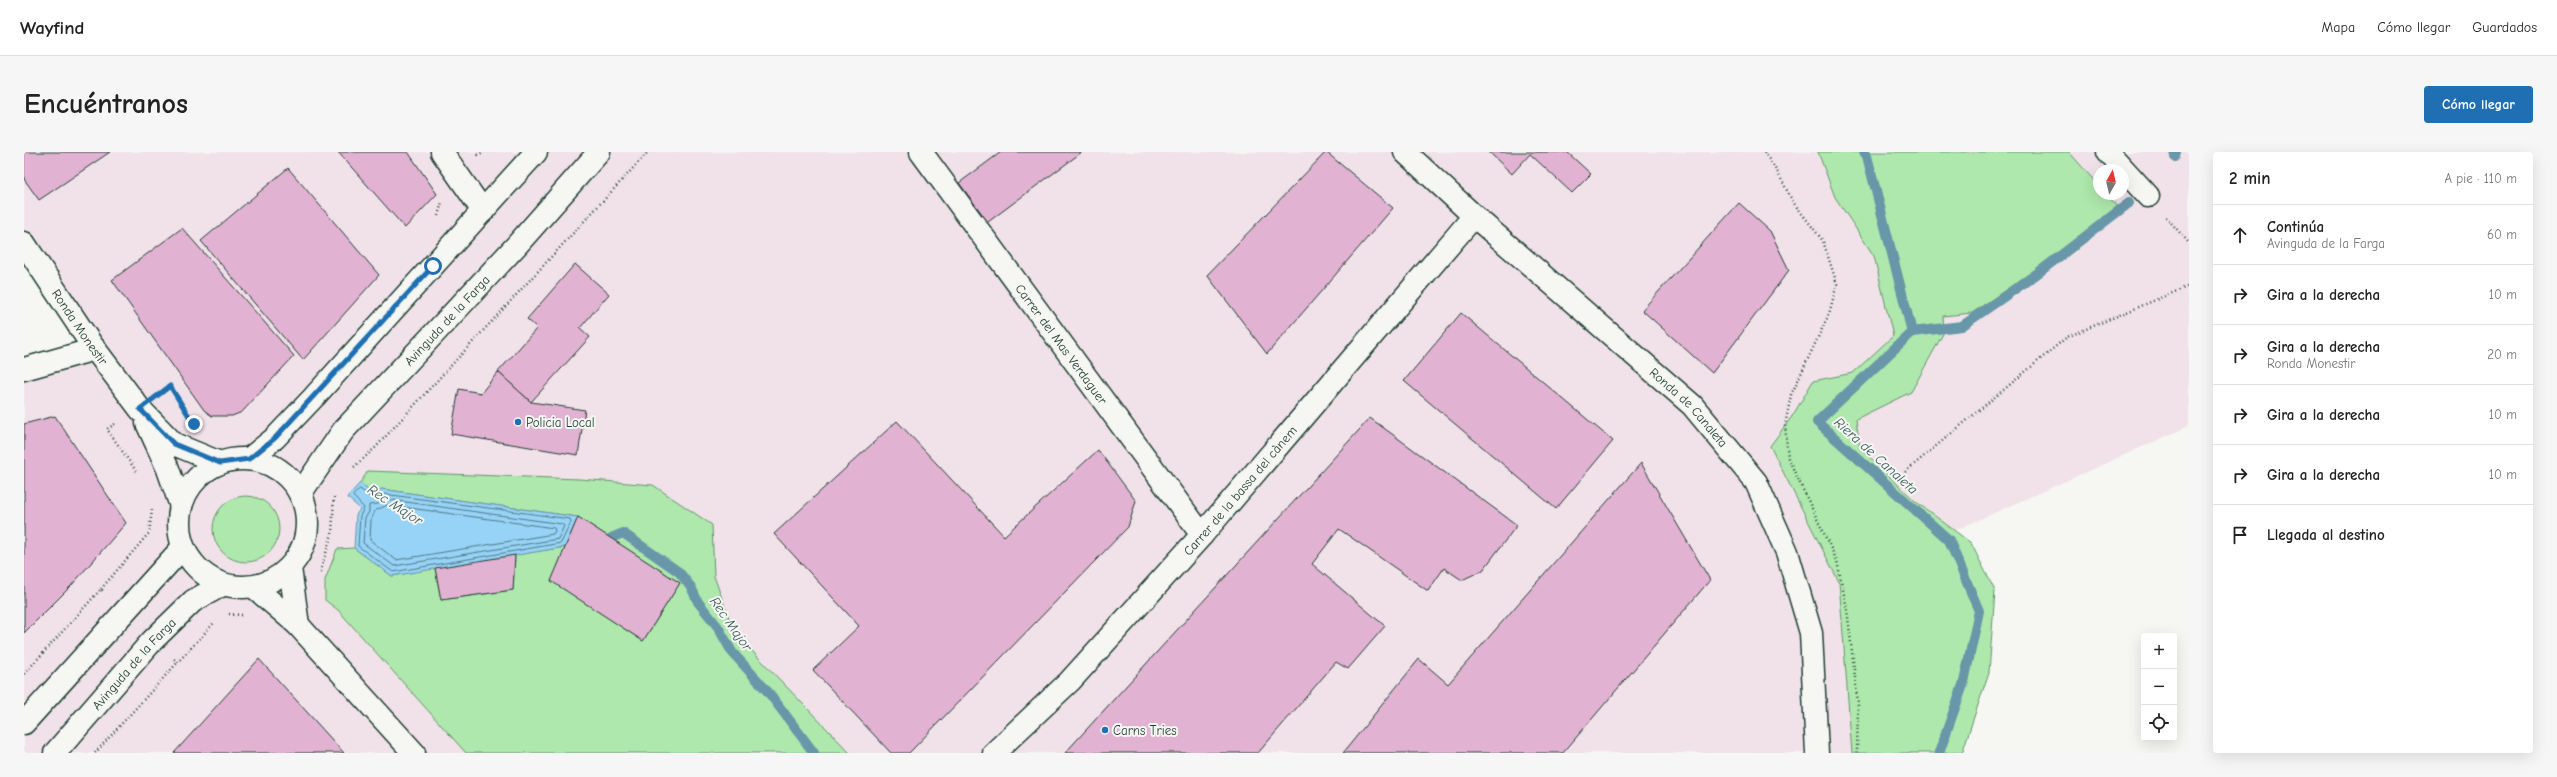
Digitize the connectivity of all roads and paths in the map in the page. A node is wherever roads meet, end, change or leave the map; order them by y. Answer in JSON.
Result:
{"nodes":[{"id":1,"x":484,"y":152,"type":"edge"},
{"id":2,"x":536,"y":152,"type":"edge"},
{"id":3,"x":599,"y":152,"type":"edge"},
{"id":4,"x":648,"y":152,"type":"edge"},
{"id":5,"x":921,"y":152,"type":"edge"},
{"id":6,"x":1405,"y":152,"type":"edge"},
{"id":7,"x":1764,"y":152,"type":"edge"},
{"id":8,"x":2108,"y":152,"type":"edge"},
{"id":9,"x":447,"y":159,"type":"edge"},
{"id":10,"x":2148,"y":196,"type":"joint"},
{"id":11,"x":483,"y":211,"type":"junction"},
{"id":12,"x":1474,"y":216,"type":"junction"},
{"id":13,"x":434,"y":221,"type":"dead end"},
{"id":14,"x":24,"y":243,"type":"edge"},
{"id":15,"x":2189,"y":243,"type":"edge"},
{"id":16,"x":2189,"y":286,"type":"edge"},
{"id":17,"x":95,"y":349,"type":"junction"},
{"id":18,"x":24,"y":369,"type":"edge"},
{"id":19,"x":140,"y":409,"type":"junction"},
{"id":20,"x":194,"y":424,"type":"dead end"},
{"id":21,"x":249,"y":459,"type":"junction"},
{"id":22,"x":220,"y":463,"type":"junction"},
{"id":23,"x":353,"y":468,"type":"dead end"},
{"id":24,"x":1905,"y":472,"type":"dead end"},
{"id":25,"x":141,"y":478,"type":"dead end"},
{"id":26,"x":336,"y":492,"type":"dead end"},
{"id":27,"x":300,"y":494,"type":"junction"},
{"id":28,"x":152,"y":503,"type":"dead end"},
{"id":29,"x":181,"y":506,"type":"junction"},
{"id":30,"x":1202,"y":535,"type":"junction"},
{"id":31,"x":183,"y":547,"type":"junction"},
{"id":32,"x":290,"y":568,"type":"junction"},
{"id":33,"x":320,"y":574,"type":"dead end"},
{"id":34,"x":222,"y":585,"type":"junction"},
{"id":35,"x":254,"y":587,"type":"junction"},
{"id":36,"x":101,"y":589,"type":"dead end"},
{"id":37,"x":298,"y":625,"type":"junction"},
{"id":38,"x":178,"y":662,"type":"dead end"},
{"id":39,"x":24,"y":723,"type":"edge"},
{"id":40,"x":55,"y":753,"type":"edge"},
{"id":41,"x":95,"y":753,"type":"edge"},
{"id":42,"x":414,"y":753,"type":"edge"},
{"id":43,"x":994,"y":753,"type":"edge"},
{"id":44,"x":1817,"y":753,"type":"edge"},
{"id":45,"x":1858,"y":753,"type":"edge"}],
"edges":[{"from":1,"to":9,"type":"path"},
{"from":2,"to":11,"type":"street"},
{"from":3,"to":27,"type":"street","name":"Avinguda de la Farga"},
{"from":4,"to":23,"type":"path"},
{"from":5,"to":30,"type":"street","name":"Carrer del Mas Verdaguer"},
{"from":6,"to":12,"type":"street","name":"Ronda de Canaleta"},
{"from":7,"to":45,"type":"path"},
{"from":8,"to":10,"type":"street"},
{"from":9,"to":11,"type":"street"},
{"from":9,"to":13,"type":"path"},
{"from":10,"to":15,"type":"path"},
{"from":11,"to":21,"type":"street"},
{"from":12,"to":30,"type":"street","name":"Carrer de la bassa del cànem"},
{"from":12,"to":44,"type":"street","name":"Ronda de Canaleta"},
{"from":14,"to":17,"type":"street","name":"Ronda Monestir"},
{"from":16,"to":24,"type":"path"},
{"from":17,"to":18,"type":"street"},
{"from":17,"to":19,"type":"street","name":"Ronda Monestir"},
{"from":19,"to":20,"type":"path"},
{"from":19,"to":22,"type":"street","name":"Ronda Monestir"},
{"from":19,"to":25,"type":"path"},
{"from":19,"to":29,"type":"street","name":"Ronda Monestir"},
{"from":21,"to":22,"type":"street"},
{"from":21,"to":27,"type":"street"},
{"from":22,"to":29,"type":"street"},
{"from":26,"to":33,"type":"path"},
{"from":27,"to":32,"type":"street"},
{"from":28,"to":36,"type":"path"},
{"from":29,"to":31,"type":"street"},
{"from":30,"to":43,"type":"street","name":"Carrer de la bassa del cànem"},
{"from":31,"to":34,"type":"street"},
{"from":31,"to":39,"type":"street"},
{"from":32,"to":35,"type":"street"},
{"from":32,"to":37,"type":"street"},
{"from":34,"to":35,"type":"street"},
{"from":34,"to":40,"type":"street","name":"Avinguda de la Farga"},
{"from":35,"to":37,"type":"street"},
{"from":37,"to":42,"type":"street"},
{"from":38,"to":41,"type":"path"}]}
